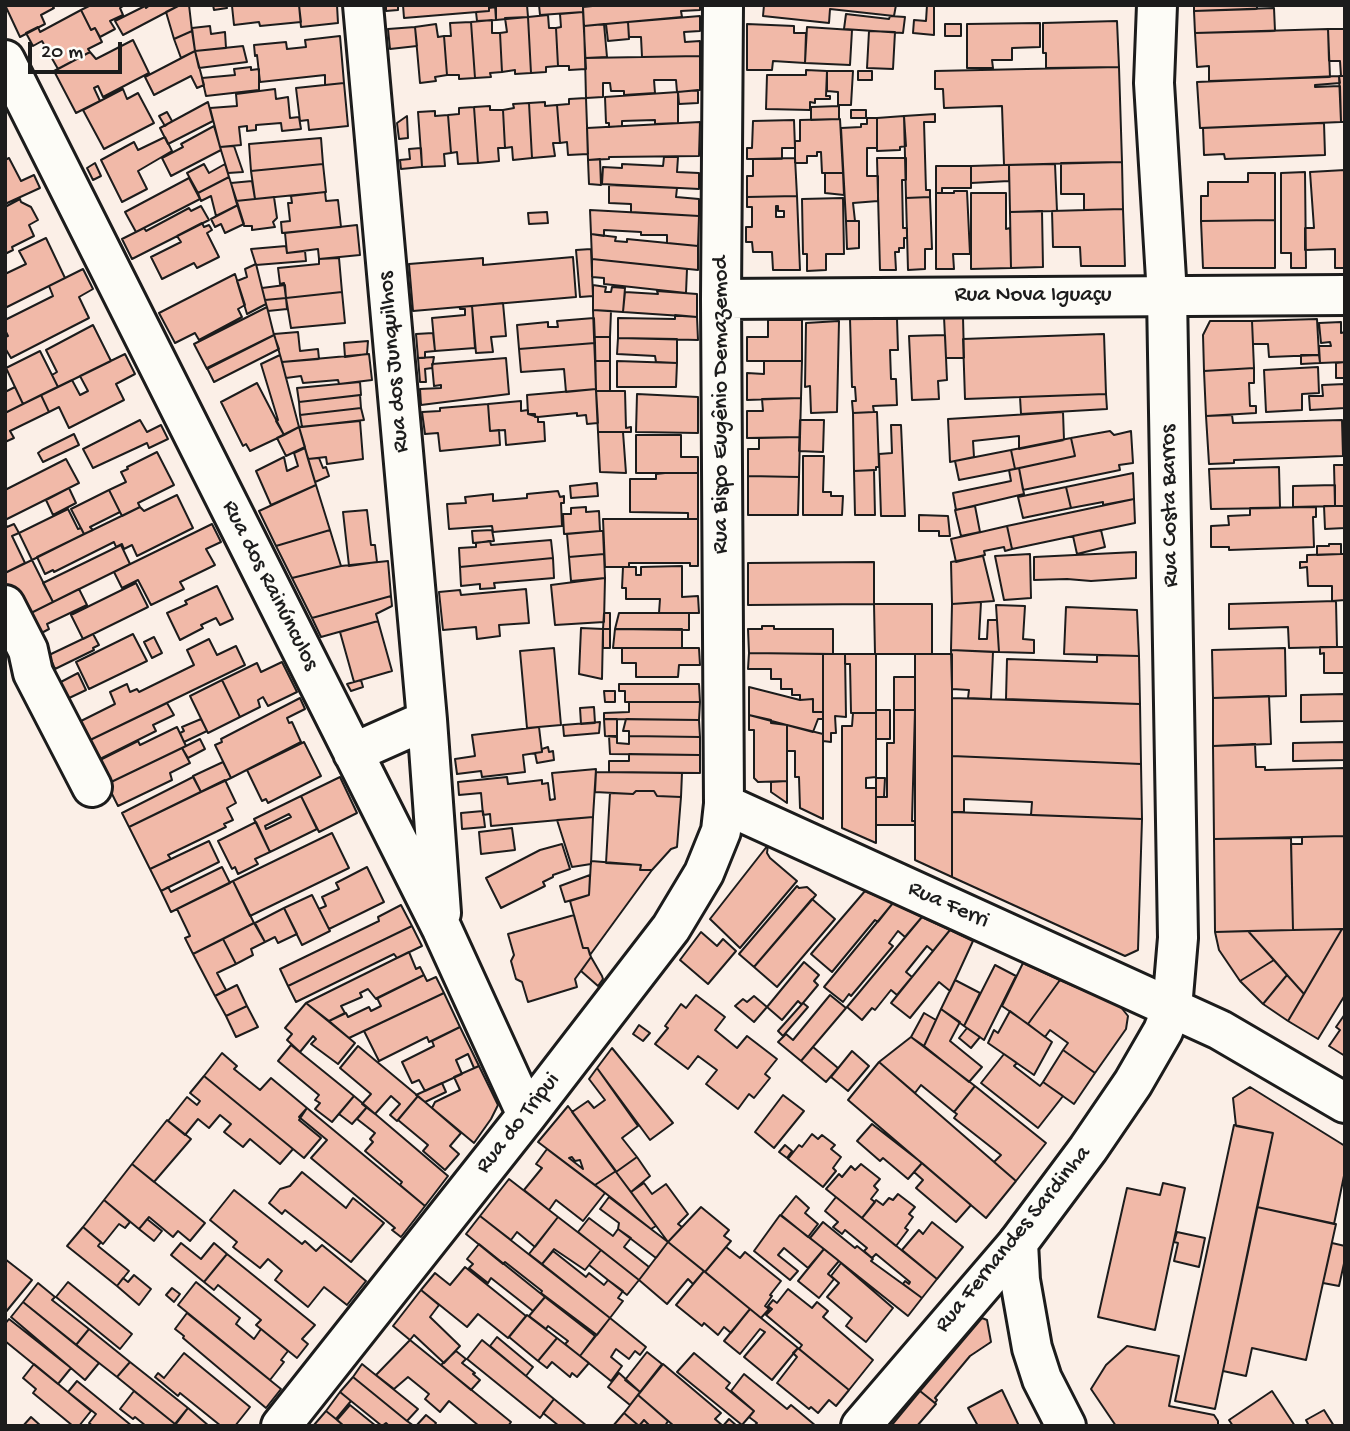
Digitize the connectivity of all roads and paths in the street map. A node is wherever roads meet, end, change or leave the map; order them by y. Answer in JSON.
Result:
{"nodes":[{"id":1,"x":363,"y":5,"type":"edge"},
{"id":2,"x":723,"y":5,"type":"edge"},
{"id":3,"x":1157,"y":5,"type":"edge"},
{"id":4,"x":5,"y":60,"type":"edge"},
{"id":5,"x":1167,"y":295,"type":"junction"},
{"id":6,"x":1345,"y":295,"type":"edge"},
{"id":7,"x":721,"y":299,"type":"junction"},
{"id":8,"x":5,"y":605,"type":"edge"},
{"id":9,"x":19,"y":676,"type":"edge"},
{"id":10,"x":427,"y":720,"type":"junction"},
{"id":11,"x":353,"y":753,"type":"junction"},
{"id":12,"x":92,"y":787,"type":"dead end"},
{"id":13,"x":724,"y":804,"type":"junction"},
{"id":14,"x":442,"y":929,"type":"junction"},
{"id":15,"x":1172,"y":1007,"type":"junction"},
{"id":16,"x":1345,"y":1103,"type":"edge"},
{"id":17,"x":527,"y":1115,"type":"junction"},
{"id":18,"x":1018,"y":1242,"type":"junction"},
{"id":19,"x":281,"y":1426,"type":"edge"},
{"id":20,"x":861,"y":1426,"type":"edge"},
{"id":21,"x":1066,"y":1426,"type":"edge"}],
"edges":[{"from":1,"to":10,"type":"street","name":"Rua dos Junquilhos"},
{"from":2,"to":7,"type":"street","name":"Rua Bispo Eugênio Demazemod"},
{"from":3,"to":5,"type":"street","name":"Rua Costa Barros"},
{"from":4,"to":11,"type":"street","name":"Rua dos Rainúnculos"},
{"from":5,"to":6,"type":"street","name":"Rua Nova Iguaçu"},
{"from":5,"to":7,"type":"street","name":"Rua Nova Iguaçu"},
{"from":5,"to":15,"type":"street","name":"Rua Costa Barros"},
{"from":7,"to":13,"type":"street","name":"Rua Bispo Eugênio Demazemod"},
{"from":8,"to":9,"type":"street"},
{"from":9,"to":12,"type":"street"},
{"from":10,"to":11,"type":"street"},
{"from":10,"to":14,"type":"street","name":"Rua dos Junquilhos"},
{"from":11,"to":14,"type":"street","name":"Rua dos Rainúnculos"},
{"from":13,"to":15,"type":"street","name":"Rua Ferri"},
{"from":13,"to":17,"type":"street","name":"Rua do Tripui"},
{"from":14,"to":17,"type":"street","name":"Rua dos Rainúnculos"},
{"from":15,"to":16,"type":"street","name":"Rua Ferri"},
{"from":15,"to":18,"type":"street","name":"Rua Fernandes Sardinha"},
{"from":17,"to":19,"type":"street","name":"Rua do Tripui"},
{"from":18,"to":20,"type":"street","name":"Rua Fernandes Sardinha"},
{"from":18,"to":21,"type":"street"}]}
